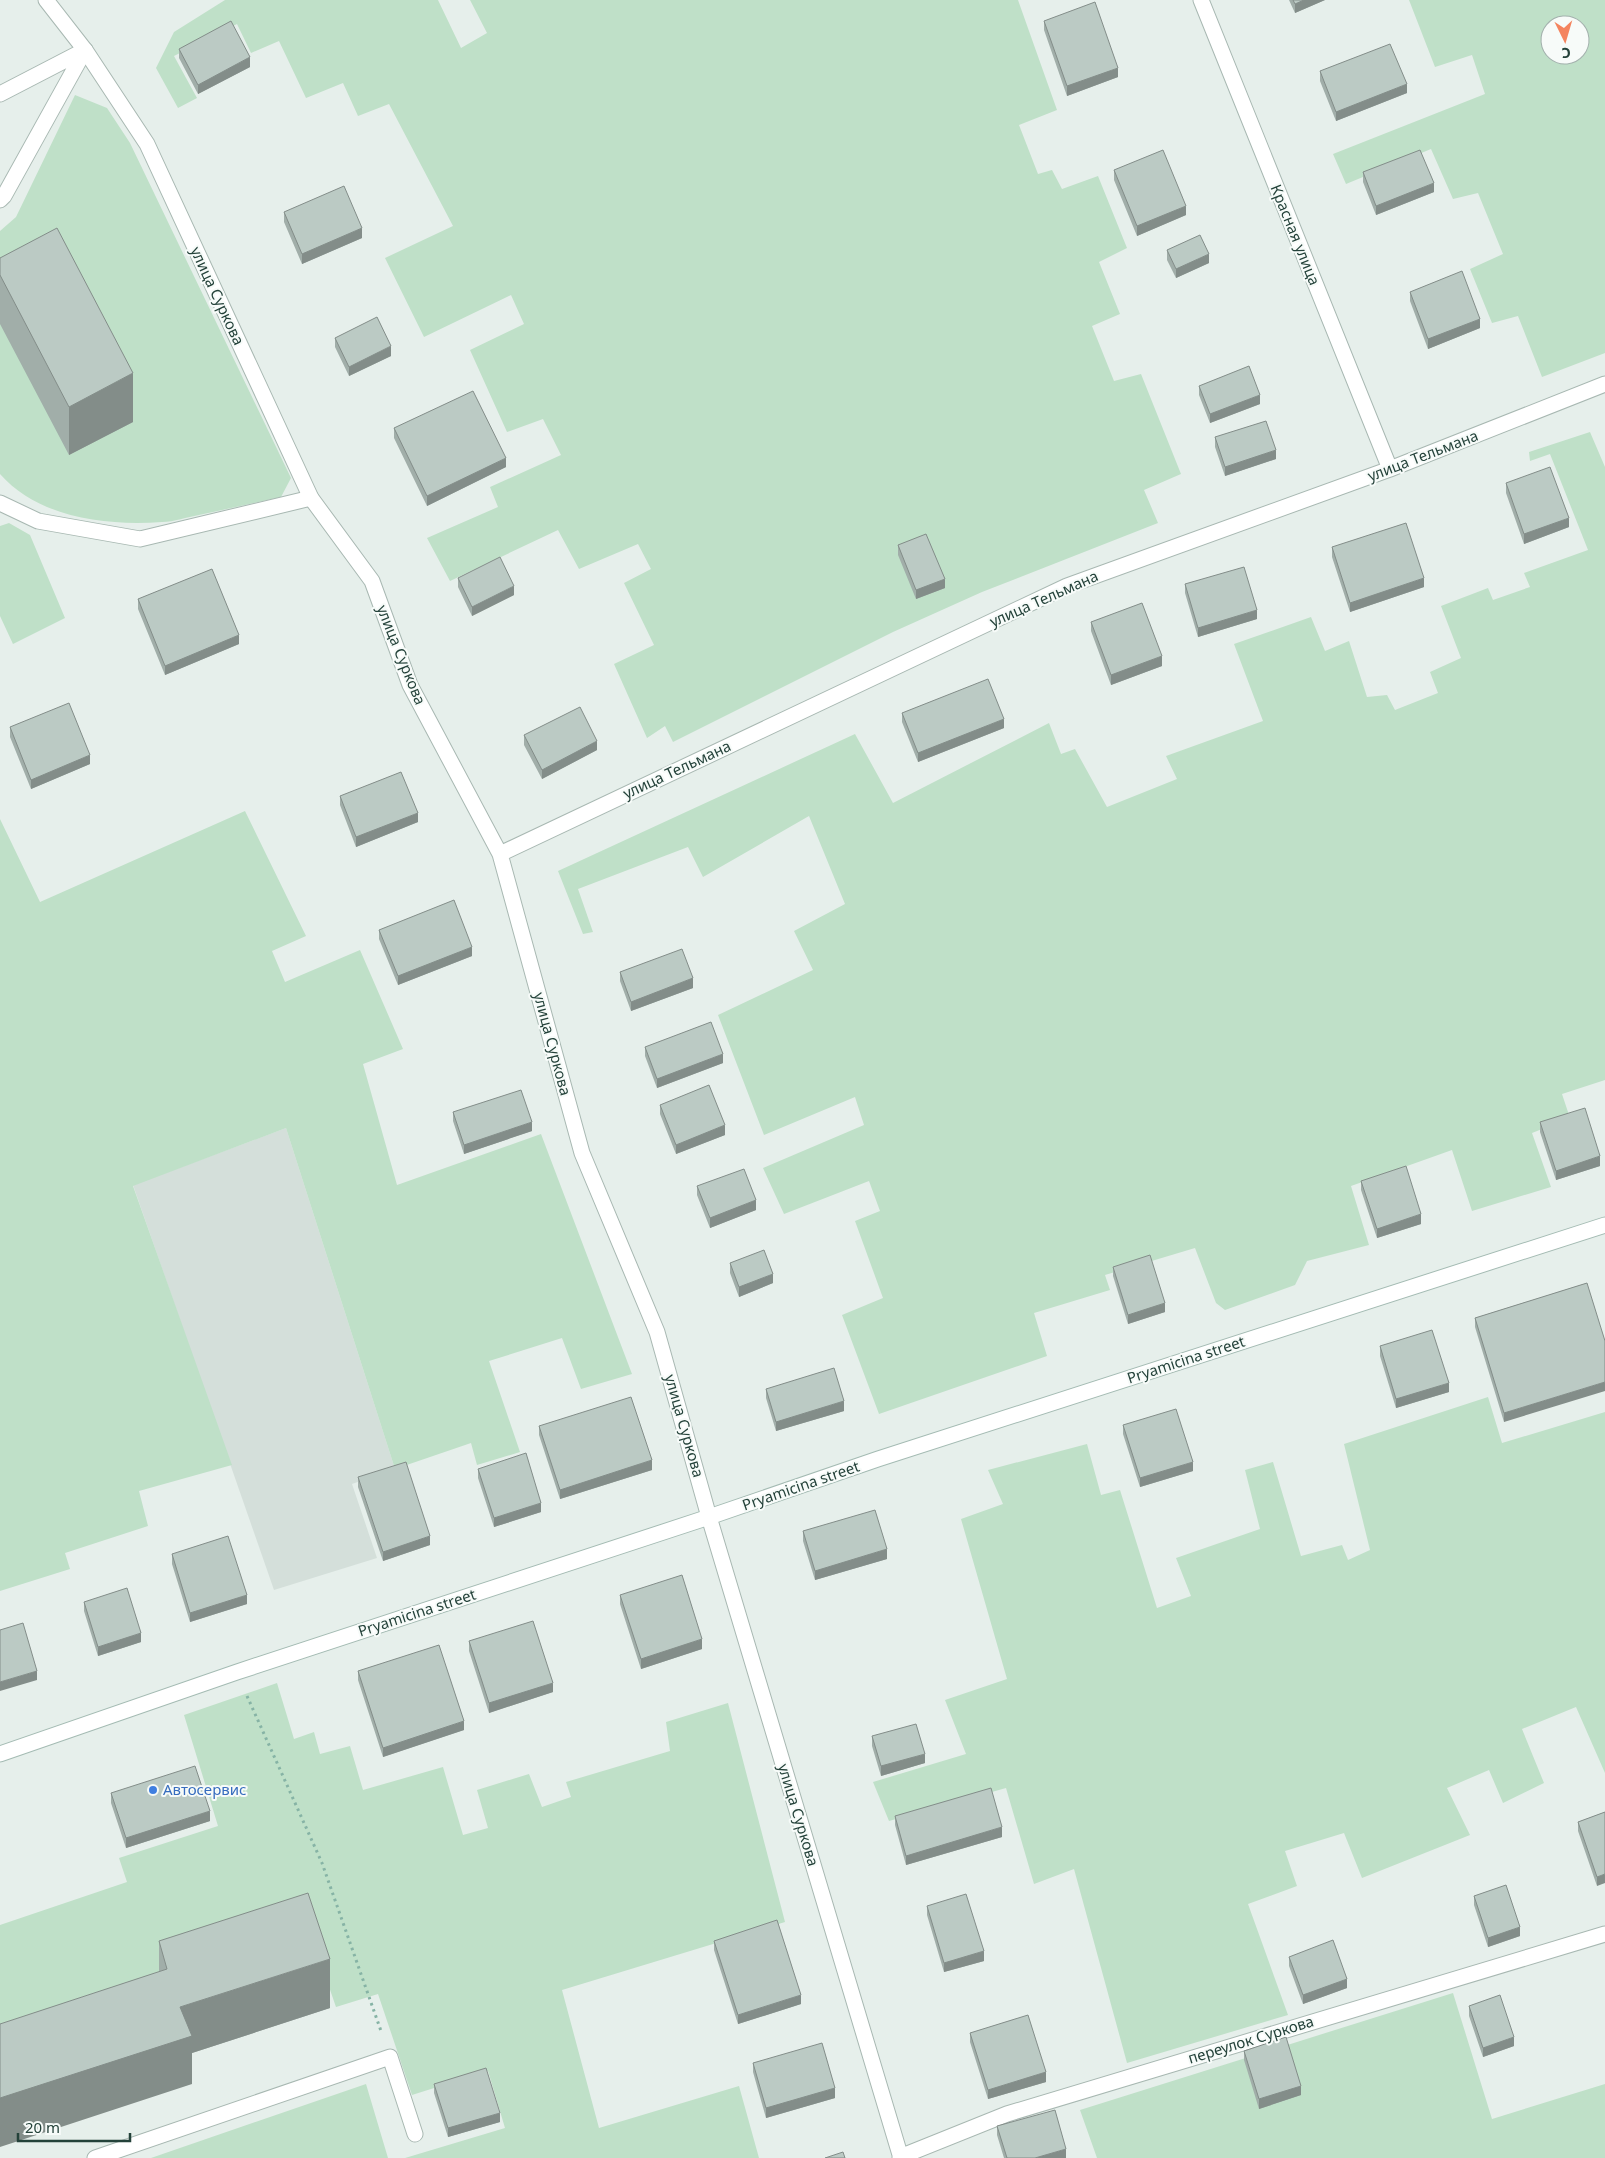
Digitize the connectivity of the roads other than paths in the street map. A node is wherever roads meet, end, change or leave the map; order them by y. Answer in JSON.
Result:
{"nodes":[{"id":1,"x":46,"y":0,"type":"edge"},
{"id":2,"x":1201,"y":0,"type":"edge"},
{"id":3,"x":84,"y":50,"type":"junction"},
{"id":4,"x":0,"y":94,"type":"edge"},
{"id":5,"x":0,"y":200,"type":"edge"},
{"id":6,"x":1605,"y":384,"type":"edge"},
{"id":7,"x":1390,"y":469,"type":"junction"},
{"id":8,"x":311,"y":498,"type":"junction"},
{"id":9,"x":0,"y":503,"type":"edge"},
{"id":10,"x":500,"y":854,"type":"junction"},
{"id":11,"x":1605,"y":1225,"type":"edge"},
{"id":12,"x":709,"y":1517,"type":"junction"},
{"id":13,"x":0,"y":1754,"type":"edge"},
{"id":14,"x":1605,"y":1934,"type":"edge"},
{"id":15,"x":415,"y":2134,"type":"dead end"},
{"id":16,"x":95,"y":2158,"type":"edge"},
{"id":17,"x":901,"y":2158,"type":"edge"}],
"edges":[{"from":1,"to":3,"type":"street","name":"улица Суркова"},
{"from":2,"to":7,"type":"street","name":"Красная улица"},
{"from":3,"to":4,"type":"street"},
{"from":3,"to":5,"type":"street"},
{"from":3,"to":8,"type":"street","name":"улица Суркова"},
{"from":6,"to":7,"type":"street","name":"улица Тельмана"},
{"from":7,"to":10,"type":"street","name":"улица Тельмана"},
{"from":8,"to":9,"type":"street"},
{"from":8,"to":10,"type":"street","name":"улица Суркова"},
{"from":10,"to":12,"type":"street","name":"улица Суркова"},
{"from":11,"to":12,"type":"street","name":"Pryamicina street"},
{"from":12,"to":13,"type":"street","name":"Pryamicina street"},
{"from":12,"to":17,"type":"street","name":"улица Суркова"},
{"from":14,"to":17,"type":"street","name":"переулок Суркова"},
{"from":15,"to":16,"type":"street"}]}
